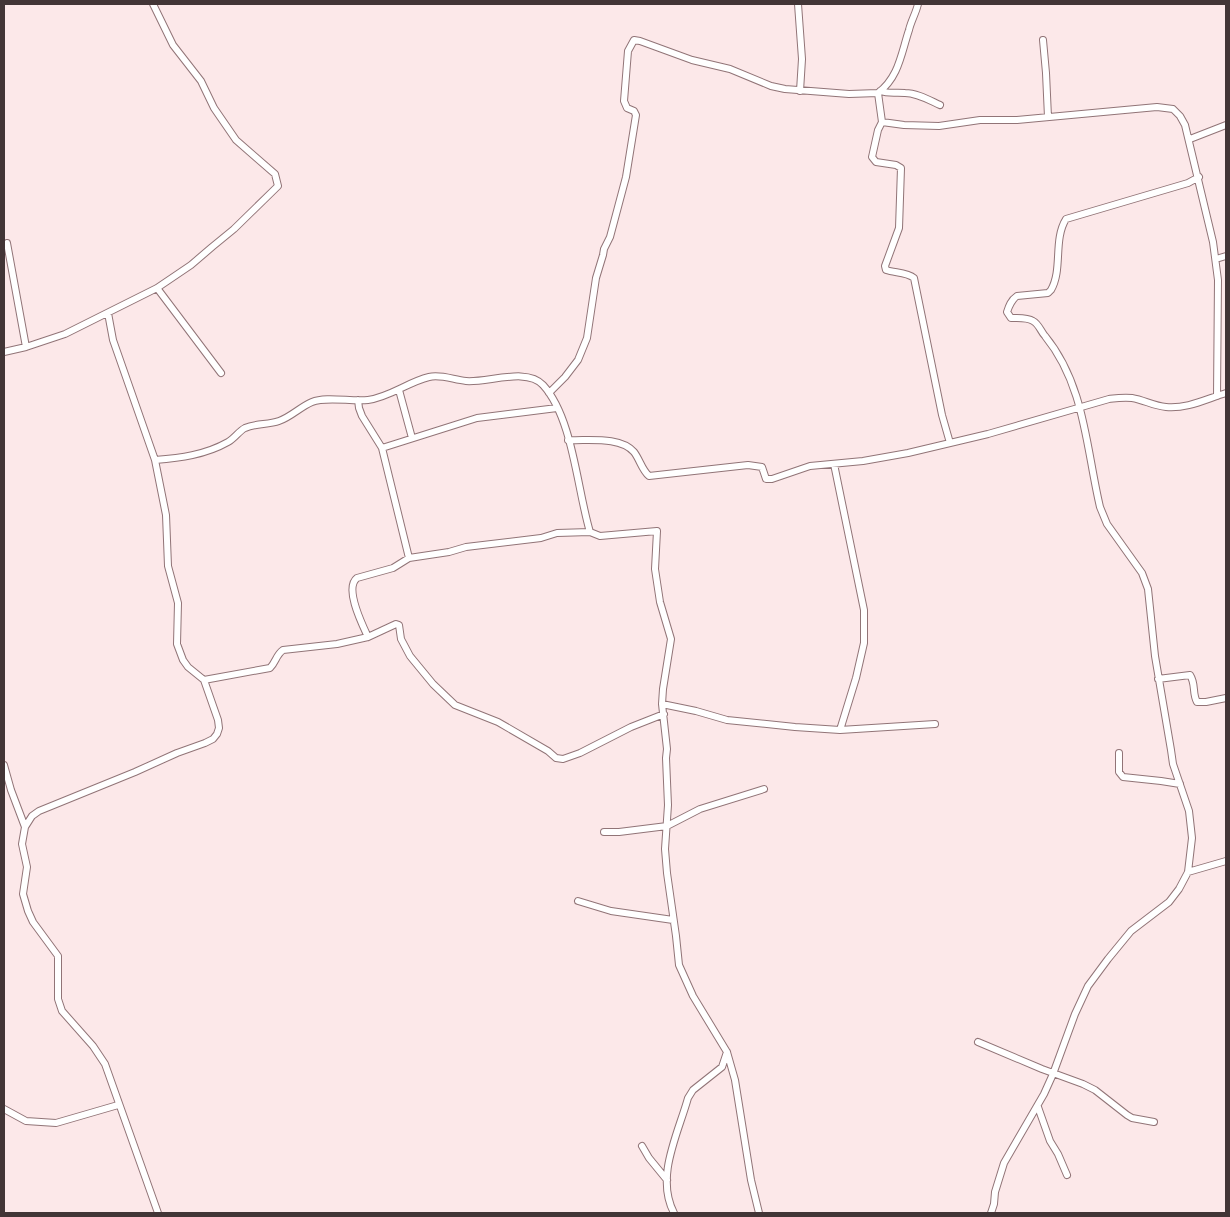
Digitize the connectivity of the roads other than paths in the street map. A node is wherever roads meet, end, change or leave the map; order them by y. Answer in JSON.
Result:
{"nodes":[{"id":1,"x":153,"y":4,"type":"edge"},
{"id":2,"x":798,"y":4,"type":"edge"},
{"id":3,"x":918,"y":4,"type":"edge"},
{"id":4,"x":1043,"y":40,"type":"dead end"},
{"id":5,"x":800,"y":91,"type":"junction"},
{"id":6,"x":879,"y":92,"type":"junction"},
{"id":7,"x":940,"y":105,"type":"dead end"},
{"id":8,"x":1048,"y":117,"type":"junction"},
{"id":9,"x":882,"y":122,"type":"junction"},
{"id":10,"x":1226,"y":125,"type":"edge"},
{"id":11,"x":1190,"y":139,"type":"junction"},
{"id":12,"x":1199,"y":178,"type":"junction"},
{"id":13,"x":7,"y":243,"type":"dead end"},
{"id":14,"x":1226,"y":256,"type":"edge"},
{"id":15,"x":1216,"y":260,"type":"junction"},
{"id":16,"x":157,"y":288,"type":"junction"},
{"id":17,"x":108,"y":313,"type":"junction"},
{"id":18,"x":26,"y":347,"type":"junction"},
{"id":19,"x":4,"y":352,"type":"edge"},
{"id":20,"x":221,"y":373,"type":"dead end"},
{"id":21,"x":399,"y":390,"type":"junction"},
{"id":22,"x":549,"y":393,"type":"junction"},
{"id":23,"x":1226,"y":393,"type":"edge"},
{"id":24,"x":1217,"y":396,"type":"junction"},
{"id":25,"x":358,"y":400,"type":"junction"},
{"id":26,"x":1080,"y":407,"type":"junction"},
{"id":27,"x":557,"y":408,"type":"junction"},
{"id":28,"x":412,"y":438,"type":"junction"},
{"id":29,"x":568,"y":440,"type":"junction"},
{"id":30,"x":950,"y":442,"type":"junction"},
{"id":31,"x":382,"y":448,"type":"junction"},
{"id":32,"x":155,"y":460,"type":"junction"},
{"id":33,"x":834,"y":464,"type":"junction"},
{"id":34,"x":590,"y":532,"type":"junction"},
{"id":35,"x":409,"y":558,"type":"junction"},
{"id":36,"x":368,"y":637,"type":"junction"},
{"id":37,"x":1158,"y":679,"type":"junction"},
{"id":38,"x":204,"y":680,"type":"junction"},
{"id":39,"x":1226,"y":698,"type":"edge"},
{"id":40,"x":662,"y":704,"type":"junction"},
{"id":41,"x":664,"y":714,"type":"junction"},
{"id":42,"x":935,"y":724,"type":"dead end"},
{"id":43,"x":840,"y":730,"type":"junction"},
{"id":44,"x":1120,"y":753,"type":"dead end"},
{"id":45,"x":4,"y":764,"type":"edge"},
{"id":46,"x":1180,"y":784,"type":"junction"},
{"id":47,"x":764,"y":789,"type":"dead end"},
{"id":48,"x":666,"y":826,"type":"junction"},
{"id":49,"x":25,"y":827,"type":"junction"},
{"id":50,"x":604,"y":832,"type":"dead end"},
{"id":51,"x":1226,"y":861,"type":"edge"},
{"id":52,"x":1188,"y":872,"type":"junction"},
{"id":53,"x":578,"y":901,"type":"dead end"},
{"id":54,"x":673,"y":920,"type":"junction"},
{"id":55,"x":978,"y":1042,"type":"dead end"},
{"id":56,"x":727,"y":1052,"type":"junction"},
{"id":57,"x":1054,"y":1074,"type":"junction"},
{"id":58,"x":118,"y":1104,"type":"junction"},
{"id":59,"x":1038,"y":1107,"type":"junction"},
{"id":60,"x":4,"y":1109,"type":"edge"},
{"id":61,"x":1154,"y":1122,"type":"dead end"},
{"id":62,"x":642,"y":1146,"type":"dead end"},
{"id":63,"x":1067,"y":1175,"type":"dead end"},
{"id":64,"x":667,"y":1180,"type":"junction"},
{"id":65,"x":158,"y":1213,"type":"edge"},
{"id":66,"x":674,"y":1213,"type":"edge"},
{"id":67,"x":759,"y":1213,"type":"edge"},
{"id":68,"x":991,"y":1213,"type":"edge"}],
"edges":[{"from":1,"to":16,"type":"street"},
{"from":2,"to":5,"type":"street"},
{"from":3,"to":6,"type":"street"},
{"from":4,"to":8,"type":"street"},
{"from":5,"to":6,"type":"street"},
{"from":5,"to":22,"type":"street"},
{"from":6,"to":7,"type":"street"},
{"from":6,"to":9,"type":"street"},
{"from":8,"to":9,"type":"street"},
{"from":8,"to":11,"type":"street"},
{"from":9,"to":30,"type":"street"},
{"from":10,"to":11,"type":"street"},
{"from":11,"to":12,"type":"street"},
{"from":12,"to":15,"type":"street"},
{"from":12,"to":26,"type":"street"},
{"from":13,"to":18,"type":"street"},
{"from":14,"to":15,"type":"street"},
{"from":15,"to":24,"type":"street"},
{"from":16,"to":17,"type":"street"},
{"from":16,"to":20,"type":"street"},
{"from":17,"to":18,"type":"street"},
{"from":17,"to":32,"type":"street"},
{"from":18,"to":19,"type":"street"},
{"from":21,"to":22,"type":"street"},
{"from":21,"to":25,"type":"street"},
{"from":21,"to":28,"type":"street"},
{"from":22,"to":27,"type":"street"},
{"from":23,"to":24,"type":"street"},
{"from":24,"to":26,"type":"street"},
{"from":25,"to":31,"type":"street"},
{"from":25,"to":32,"type":"street"},
{"from":26,"to":30,"type":"street"},
{"from":26,"to":37,"type":"street"},
{"from":27,"to":28,"type":"street"},
{"from":27,"to":29,"type":"street"},
{"from":28,"to":31,"type":"street"},
{"from":29,"to":33,"type":"street"},
{"from":29,"to":34,"type":"street"},
{"from":30,"to":33,"type":"street"},
{"from":31,"to":35,"type":"street"},
{"from":32,"to":38,"type":"street"},
{"from":33,"to":43,"type":"street"},
{"from":34,"to":35,"type":"street"},
{"from":34,"to":40,"type":"street"},
{"from":35,"to":36,"type":"street"},
{"from":36,"to":38,"type":"street"},
{"from":36,"to":41,"type":"street"},
{"from":37,"to":39,"type":"street"},
{"from":37,"to":46,"type":"street"},
{"from":38,"to":49,"type":"street"},
{"from":40,"to":41,"type":"street"},
{"from":40,"to":43,"type":"street"},
{"from":41,"to":48,"type":"street"},
{"from":42,"to":43,"type":"street"},
{"from":44,"to":46,"type":"street"},
{"from":45,"to":49,"type":"street"},
{"from":46,"to":52,"type":"street"},
{"from":47,"to":48,"type":"street"},
{"from":48,"to":50,"type":"street"},
{"from":48,"to":54,"type":"street"},
{"from":49,"to":58,"type":"street"},
{"from":51,"to":52,"type":"street"},
{"from":52,"to":57,"type":"street"},
{"from":53,"to":54,"type":"street"},
{"from":54,"to":56,"type":"street"},
{"from":55,"to":57,"type":"street"},
{"from":56,"to":64,"type":"street"},
{"from":56,"to":67,"type":"street"},
{"from":57,"to":59,"type":"street"},
{"from":57,"to":61,"type":"street"},
{"from":58,"to":60,"type":"street"},
{"from":58,"to":65,"type":"street"},
{"from":59,"to":63,"type":"street"},
{"from":59,"to":68,"type":"street"},
{"from":62,"to":64,"type":"street"},
{"from":64,"to":66,"type":"street"}]}
